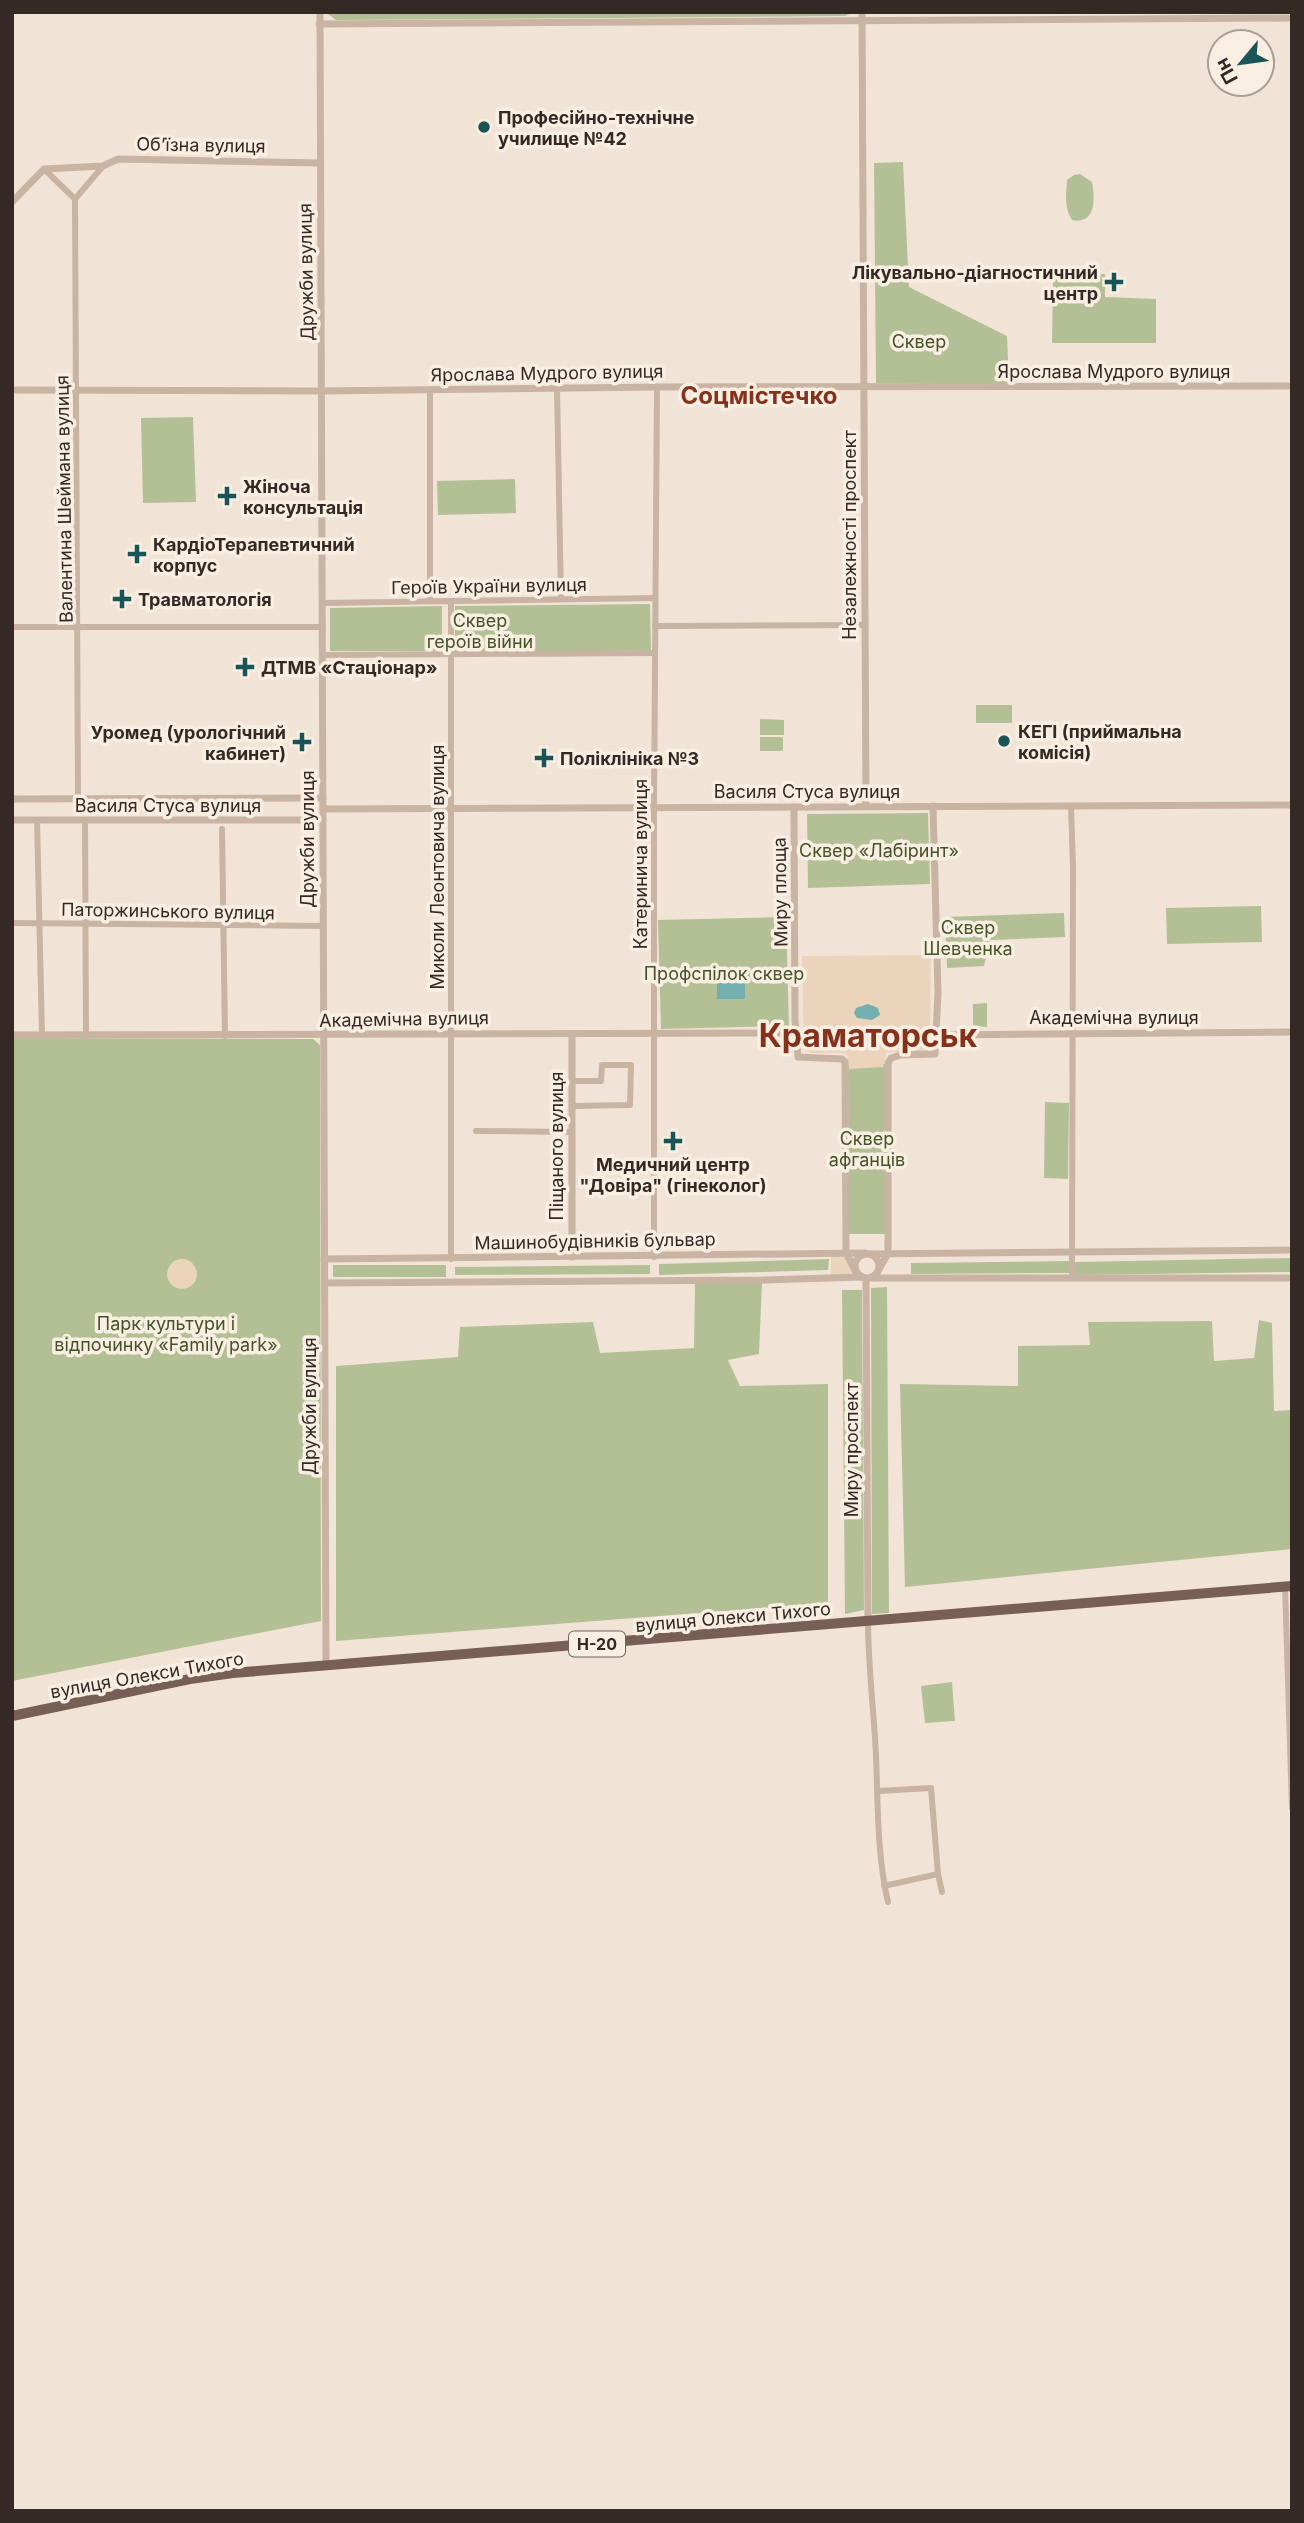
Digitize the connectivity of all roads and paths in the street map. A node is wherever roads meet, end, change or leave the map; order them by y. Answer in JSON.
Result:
{"nodes":[{"id":1,"x":320,"y":12,"type":"edge"},
{"id":2,"x":862,"y":16,"type":"edge"},
{"id":3,"x":1292,"y":18,"type":"edge"},
{"id":4,"x":319,"y":24,"type":"junction"},
{"id":5,"x":320,"y":163,"type":"junction"},
{"id":6,"x":103,"y":166,"type":"junction"},
{"id":7,"x":44,"y":169,"type":"junction"},
{"id":8,"x":75,"y":199,"type":"junction"},
{"id":9,"x":12,"y":202,"type":"edge"},
{"id":10,"x":1292,"y":386,"type":"edge"},
{"id":11,"x":657,"y":387,"type":"junction"},
{"id":12,"x":864,"y":387,"type":"junction"},
{"id":13,"x":556,"y":388,"type":"junction"},
{"id":14,"x":77,"y":389,"type":"junction"},
{"id":15,"x":12,"y":390,"type":"edge"},
{"id":16,"x":430,"y":390,"type":"junction"},
{"id":17,"x":323,"y":391,"type":"junction"},
{"id":18,"x":655,"y":598,"type":"junction"},
{"id":19,"x":561,"y":599,"type":"junction"},
{"id":20,"x":430,"y":601,"type":"junction"},
{"id":21,"x":451,"y":601,"type":"junction"},
{"id":22,"x":323,"y":603,"type":"junction"},
{"id":23,"x":864,"y":625,"type":"junction"},
{"id":24,"x":655,"y":626,"type":"junction"},
{"id":25,"x":12,"y":627,"type":"edge"},
{"id":26,"x":79,"y":627,"type":"junction"},
{"id":27,"x":323,"y":627,"type":"junction"},
{"id":28,"x":655,"y":653,"type":"junction"},
{"id":29,"x":451,"y":654,"type":"junction"},
{"id":30,"x":323,"y":655,"type":"junction"},
{"id":31,"x":78,"y":798,"type":"junction"},
{"id":32,"x":323,"y":798,"type":"junction"},
{"id":33,"x":12,"y":799,"type":"edge"},
{"id":34,"x":1292,"y":805,"type":"edge"},
{"id":35,"x":866,"y":806,"type":"junction"},
{"id":36,"x":933,"y":806,"type":"junction"},
{"id":37,"x":1070,"y":806,"type":"junction"},
{"id":38,"x":654,"y":807,"type":"junction"},
{"id":39,"x":794,"y":807,"type":"junction"},
{"id":40,"x":451,"y":808,"type":"junction"},
{"id":41,"x":323,"y":809,"type":"junction"},
{"id":42,"x":12,"y":820,"type":"edge"},
{"id":43,"x":37,"y":820,"type":"junction"},
{"id":44,"x":85,"y":820,"type":"junction"},
{"id":45,"x":323,"y":820,"type":"junction"},
{"id":46,"x":222,"y":829,"type":"dead end"},
{"id":47,"x":12,"y":923,"type":"edge"},
{"id":48,"x":39,"y":923,"type":"junction"},
{"id":49,"x":85,"y":924,"type":"junction"},
{"id":50,"x":223,"y":925,"type":"junction"},
{"id":51,"x":323,"y":926,"type":"junction"},
{"id":52,"x":795,"y":1020,"type":"joint"},
{"id":53,"x":1292,"y":1032,"type":"edge"},
{"id":54,"x":796,"y":1033,"type":"junction"},
{"id":55,"x":451,"y":1034,"type":"junction"},
{"id":56,"x":572,"y":1034,"type":"junction"},
{"id":57,"x":655,"y":1034,"type":"junction"},
{"id":58,"x":1072,"y":1034,"type":"junction"},
{"id":59,"x":12,"y":1035,"type":"edge"},
{"id":60,"x":42,"y":1035,"type":"junction"},
{"id":61,"x":936,"y":1035,"type":"junction"},
{"id":62,"x":86,"y":1036,"type":"junction"},
{"id":63,"x":225,"y":1036,"type":"junction"},
{"id":64,"x":324,"y":1036,"type":"junction"},
{"id":65,"x":572,"y":1081,"type":"junction"},
{"id":66,"x":572,"y":1106,"type":"junction"},
{"id":67,"x":476,"y":1131,"type":"dead end"},
{"id":68,"x":572,"y":1132,"type":"junction"},
{"id":69,"x":1292,"y":1250,"type":"edge"},
{"id":70,"x":1072,"y":1252,"type":"junction"},
{"id":71,"x":846,"y":1253,"type":"junction"},
{"id":72,"x":867,"y":1253,"type":"junction"},
{"id":73,"x":888,"y":1253,"type":"junction"},
{"id":74,"x":572,"y":1257,"type":"junction"},
{"id":75,"x":654,"y":1257,"type":"junction"},
{"id":76,"x":324,"y":1259,"type":"junction"},
{"id":77,"x":451,"y":1259,"type":"junction"},
{"id":78,"x":867,"y":1276,"type":"junction"},
{"id":79,"x":1072,"y":1278,"type":"junction"},
{"id":80,"x":1292,"y":1278,"type":"edge"},
{"id":81,"x":325,"y":1283,"type":"junction"},
{"id":82,"x":1288,"y":1586,"type":"edge"},
{"id":83,"x":868,"y":1621,"type":"junction"},
{"id":84,"x":326,"y":1666,"type":"junction"},
{"id":85,"x":12,"y":1716,"type":"edge"},
{"id":86,"x":878,"y":1791,"type":"junction"},
{"id":87,"x":1292,"y":1808,"type":"edge"},
{"id":88,"x":939,"y":1874,"type":"junction"},
{"id":89,"x":884,"y":1886,"type":"junction"},
{"id":90,"x":942,"y":1892,"type":"dead end"},
{"id":91,"x":888,"y":1902,"type":"dead end"}],
"edges":[{"from":1,"to":4,"type":"street","name":"Дружби вулиця"},
{"from":2,"to":3,"type":"street"},
{"from":2,"to":4,"type":"street"},
{"from":2,"to":12,"type":"street","name":"Незалежності проспект"},
{"from":4,"to":5,"type":"street","name":"Дружби вулиця"},
{"from":5,"to":6,"type":"street","name":"Об’їзна вулиця"},
{"from":5,"to":17,"type":"street","name":"Дружби вулиця"},
{"from":6,"to":7,"type":"street","name":"Об’їзна вулиця"},
{"from":6,"to":8,"type":"street"},
{"from":7,"to":8,"type":"street"},
{"from":7,"to":9,"type":"street"},
{"from":8,"to":14,"type":"street","name":"Валентина Шеймана вулиця"},
{"from":10,"to":12,"type":"street","name":"Ярослава Мудрого вулиця"},
{"from":11,"to":12,"type":"street","name":"Ярослава Мудрого вулиця"},
{"from":11,"to":13,"type":"street","name":"Ярослава Мудрого вулиця"},
{"from":11,"to":18,"type":"street","name":"Катеринича вулиця"},
{"from":12,"to":23,"type":"street","name":"Незалежності проспект"},
{"from":13,"to":16,"type":"street","name":"Ярослава Мудрого вулиця"},
{"from":13,"to":19,"type":"street"},
{"from":14,"to":15,"type":"street","name":"Ярослава Мудрого вулиця"},
{"from":14,"to":17,"type":"street","name":"Ярослава Мудрого вулиця"},
{"from":14,"to":26,"type":"street","name":"Валентина Шеймана вулиця"},
{"from":16,"to":17,"type":"street","name":"Ярослава Мудрого вулиця"},
{"from":16,"to":20,"type":"street"},
{"from":17,"to":22,"type":"street","name":"Дружби вулиця"},
{"from":18,"to":19,"type":"street","name":"Героїв України вулиця"},
{"from":18,"to":24,"type":"street","name":"Катеринича вулиця"},
{"from":19,"to":21,"type":"street","name":"Героїв України вулиця"},
{"from":20,"to":21,"type":"street","name":"Героїв України вулиця"},
{"from":20,"to":22,"type":"street","name":"Героїв України вулиця"},
{"from":21,"to":29,"type":"street","name":"Миколи Леонтовича вулиця"},
{"from":22,"to":27,"type":"street","name":"Дружби вулиця"},
{"from":23,"to":24,"type":"street"},
{"from":23,"to":35,"type":"street","name":"Незалежності проспект"},
{"from":24,"to":28,"type":"street","name":"Катеринича вулиця"},
{"from":25,"to":26,"type":"street"},
{"from":26,"to":27,"type":"street"},
{"from":26,"to":31,"type":"street","name":"Валентина Шеймана вулиця"},
{"from":27,"to":30,"type":"street","name":"Дружби вулиця"},
{"from":28,"to":29,"type":"street"},
{"from":28,"to":38,"type":"street","name":"Катеринича вулиця"},
{"from":29,"to":30,"type":"street"},
{"from":29,"to":40,"type":"street","name":"Миколи Леонтовича вулиця"},
{"from":30,"to":32,"type":"street","name":"Дружби вулиця"},
{"from":31,"to":32,"type":"street","name":"Василя Стуса вулиця"},
{"from":31,"to":33,"type":"street","name":"Василя Стуса вулиця"},
{"from":32,"to":41,"type":"street","name":"Дружби вулиця"},
{"from":34,"to":37,"type":"street","name":"Василя Стуса вулиця"},
{"from":35,"to":36,"type":"street","name":"Василя Стуса вулиця"},
{"from":35,"to":39,"type":"street","name":"Василя Стуса вулиця"},
{"from":36,"to":37,"type":"street","name":"Василя Стуса вулиця"},
{"from":36,"to":61,"type":"street"},
{"from":37,"to":58,"type":"street"},
{"from":38,"to":39,"type":"street","name":"Василя Стуса вулиця"},
{"from":38,"to":40,"type":"street","name":"Василя Стуса вулиця"},
{"from":38,"to":57,"type":"street","name":"Катеринича вулиця"},
{"from":39,"to":52,"type":"street","name":"Миру площа"},
{"from":40,"to":41,"type":"street","name":"Василя Стуса вулиця"},
{"from":40,"to":55,"type":"street","name":"Миколи Леонтовича вулиця"},
{"from":41,"to":45,"type":"street","name":"Дружби вулиця"},
{"from":42,"to":43,"type":"street","name":"Василя Стуса вулиця"},
{"from":43,"to":44,"type":"street","name":"Василя Стуса вулиця"},
{"from":43,"to":48,"type":"street"},
{"from":44,"to":45,"type":"street","name":"Василя Стуса вулиця"},
{"from":44,"to":49,"type":"street"},
{"from":45,"to":51,"type":"street","name":"Дружби вулиця"},
{"from":46,"to":50,"type":"street"},
{"from":47,"to":48,"type":"street","name":"Паторжинського вулиця"},
{"from":48,"to":49,"type":"street","name":"Паторжинського вулиця"},
{"from":48,"to":60,"type":"street"},
{"from":49,"to":50,"type":"street","name":"Паторжинського вулиця"},
{"from":49,"to":62,"type":"street"},
{"from":50,"to":51,"type":"street","name":"Паторжинського вулиця"},
{"from":50,"to":63,"type":"street"},
{"from":51,"to":64,"type":"street","name":"Дружби вулиця"},
{"from":52,"to":54,"type":"street","name":"Миру проспект"},
{"from":53,"to":58,"type":"street","name":"Академічна вулиця"},
{"from":54,"to":57,"type":"street","name":"Академічна вулиця"},
{"from":54,"to":71,"type":"street","name":"Миру проспект"},
{"from":55,"to":56,"type":"street","name":"Академічна вулиця"},
{"from":55,"to":64,"type":"street","name":"Академічна вулиця"},
{"from":55,"to":77,"type":"street","name":"Миколи Леонтовича вулиця"},
{"from":56,"to":57,"type":"street","name":"Академічна вулиця"},
{"from":56,"to":65,"type":"street","name":"Піщаного вулиця"},
{"from":57,"to":75,"type":"street","name":"Катеринича вулиця"},
{"from":58,"to":61,"type":"street","name":"Академічна вулиця"},
{"from":58,"to":70,"type":"street"},
{"from":59,"to":60,"type":"street","name":"Академічна вулиця"},
{"from":60,"to":62,"type":"street","name":"Академічна вулиця"},
{"from":61,"to":73,"type":"street","name":"Миру проспект"},
{"from":62,"to":63,"type":"street","name":"Академічна вулиця"},
{"from":63,"to":64,"type":"street","name":"Академічна вулиця"},
{"from":64,"to":76,"type":"street","name":"Дружби вулиця"},
{"from":65,"to":66,"type":"street","name":"Піщаного вулиця"},
{"from":65,"to":66,"type":"street"},
{"from":66,"to":68,"type":"street","name":"Піщаного вулиця"},
{"from":67,"to":68,"type":"street"},
{"from":68,"to":74,"type":"street","name":"Піщаного вулиця"},
{"from":69,"to":70,"type":"street","name":"Машинобудівників бульвар"},
{"from":70,"to":73,"type":"street","name":"Машинобудівників бульвар"},
{"from":70,"to":79,"type":"street"},
{"from":71,"to":72,"type":"street","name":"Машинобудівників бульвар"},
{"from":71,"to":75,"type":"street","name":"Машинобудівників бульвар"},
{"from":71,"to":78,"type":"street","name":"Миру проспект"},
{"from":72,"to":73,"type":"street","name":"Машинобудівників бульвар"},
{"from":72,"to":78,"type":"street"},
{"from":72,"to":78,"type":"street"},
{"from":73,"to":78,"type":"street","name":"Миру проспект"},
{"from":74,"to":75,"type":"street","name":"Машинобудівників бульвар"},
{"from":74,"to":77,"type":"street","name":"Машинобудівників бульвар"},
{"from":76,"to":77,"type":"street","name":"Машинобудівників бульвар"},
{"from":76,"to":81,"type":"street","name":"Дружби вулиця"},
{"from":78,"to":79,"type":"street"},
{"from":78,"to":81,"type":"street"},
{"from":78,"to":83,"type":"street","name":"Миру проспект"},
{"from":79,"to":80,"type":"street"},
{"from":81,"to":84,"type":"street","name":"Дружби вулиця"},
{"from":82,"to":83,"type":"main road","name":"вулиця Олекси Тихого","number":"Н-20"},
{"from":82,"to":87,"type":"street"},
{"from":83,"to":84,"type":"main road","name":"вулиця Олекси Тихого","number":"Н-20"},
{"from":83,"to":86,"type":"street"},
{"from":84,"to":85,"type":"main road","name":"вулиця Олекси Тихого","number":"Н-20"},
{"from":86,"to":88,"type":"street"},
{"from":86,"to":89,"type":"street"},
{"from":88,"to":89,"type":"street"},
{"from":88,"to":90,"type":"street"},
{"from":89,"to":91,"type":"street"}]}
